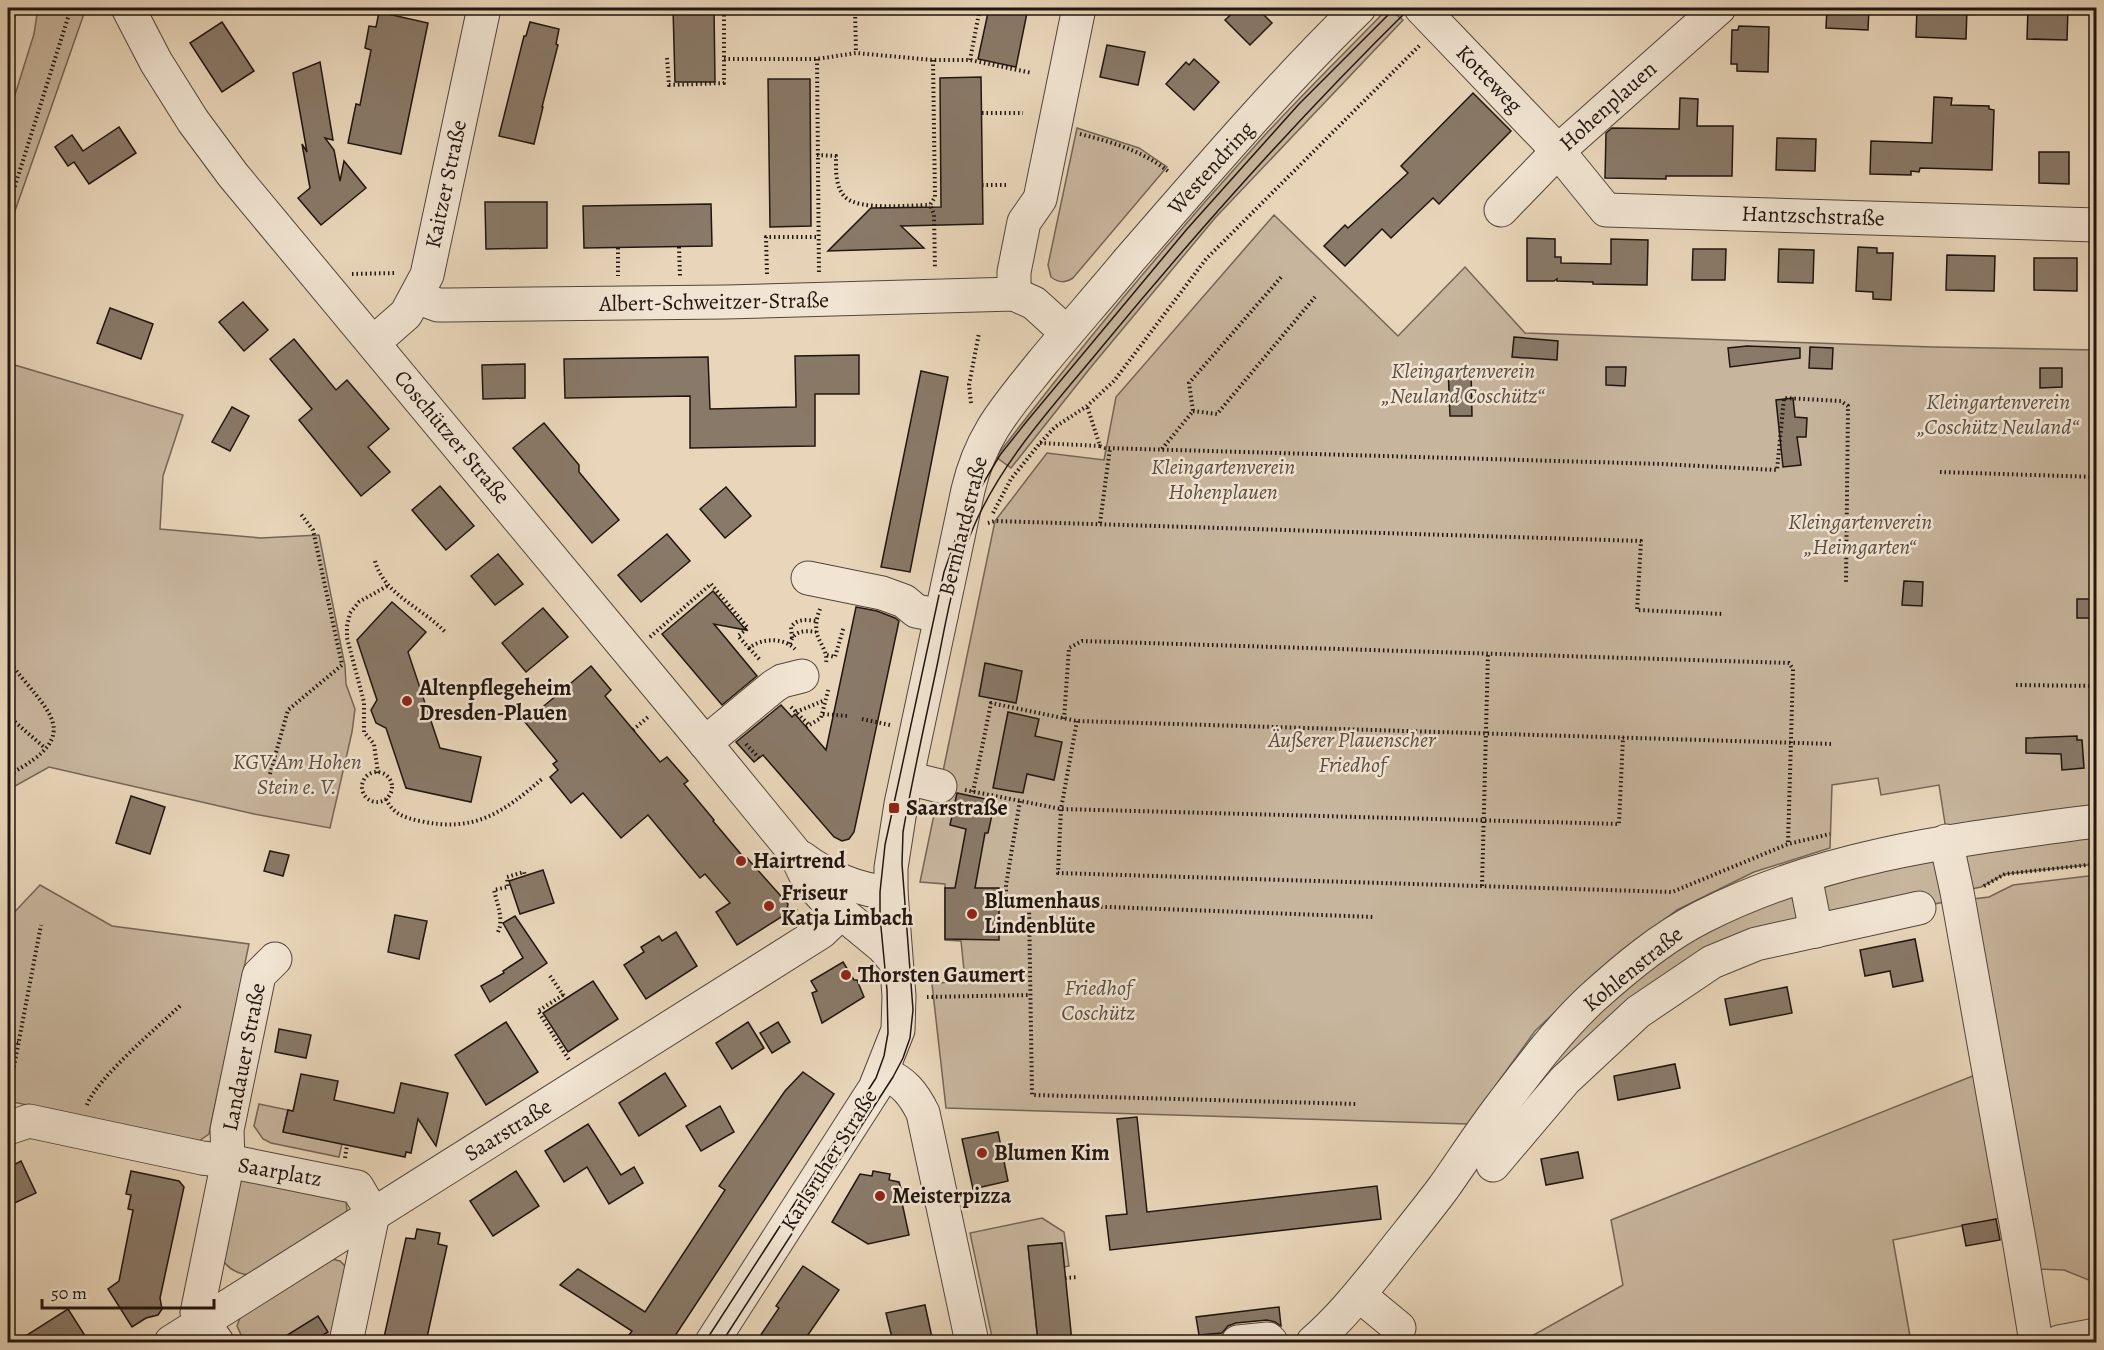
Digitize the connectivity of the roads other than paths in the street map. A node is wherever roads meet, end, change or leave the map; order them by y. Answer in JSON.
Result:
{"nodes":[{"id":1,"x":128,"y":8,"type":"edge"},
{"id":2,"x":484,"y":8,"type":"edge"},
{"id":3,"x":1079,"y":8,"type":"edge"},
{"id":4,"x":1359,"y":8,"type":"edge"},
{"id":5,"x":1719,"y":8,"type":"edge"},
{"id":6,"x":1430,"y":17,"type":"edge"},
{"id":7,"x":1558,"y":151,"type":"junction"},
{"id":8,"x":1501,"y":210,"type":"dead end"},
{"id":9,"x":2097,"y":225,"type":"edge"},
{"id":10,"x":1014,"y":294,"type":"junction"},
{"id":11,"x":416,"y":297,"type":"junction"},
{"id":12,"x":1067,"y":333,"type":"junction"},
{"id":13,"x":373,"y":343,"type":"junction"},
{"id":14,"x":822,"y":608,"type":"road end"},
{"id":15,"x":941,"y":616,"type":"junction"},
{"id":16,"x":818,"y":668,"type":"road end"},
{"id":17,"x":705,"y":743,"type":"junction"},
{"id":18,"x":907,"y":778,"type":"junction"},
{"id":19,"x":940,"y":786,"type":"road end"},
{"id":20,"x":2097,"y":821,"type":"edge"},
{"id":21,"x":1946,"y":841,"type":"junction"},
{"id":22,"x":795,"y":853,"type":"junction"},
{"id":23,"x":1805,"y":876,"type":"junction"},
{"id":24,"x":891,"y":892,"type":"junction"},
{"id":25,"x":1919,"y":908,"type":"dead end"},
{"id":26,"x":841,"y":913,"type":"junction"},
{"id":27,"x":1816,"y":931,"type":"junction"},
{"id":28,"x":1652,"y":948,"type":"junction"},
{"id":29,"x":275,"y":959,"type":"dead end"},
{"id":30,"x":895,"y":961,"type":"junction"},
{"id":31,"x":1677,"y":985,"type":"junction"},
{"id":32,"x":1537,"y":1059,"type":"junction"},
{"id":33,"x":883,"y":1073,"type":"junction"},
{"id":34,"x":1565,"y":1080,"type":"junction"},
{"id":35,"x":8,"y":1128,"type":"edge"},
{"id":36,"x":228,"y":1161,"type":"junction"},
{"id":37,"x":1492,"y":1165,"type":"dead end"},
{"id":38,"x":373,"y":1214,"type":"junction"},
{"id":39,"x":1359,"y":1295,"type":"junction"},
{"id":40,"x":1399,"y":1328,"type":"dead end"},
{"id":41,"x":210,"y":1332,"type":"edge"},
{"id":42,"x":2097,"y":1335,"type":"edge"},
{"id":43,"x":171,"y":1342,"type":"edge"},
{"id":44,"x":346,"y":1342,"type":"edge"},
{"id":45,"x":712,"y":1342,"type":"edge"},
{"id":46,"x":972,"y":1342,"type":"edge"},
{"id":47,"x":1238,"y":1342,"type":"edge"},
{"id":48,"x":1271,"y":1342,"type":"edge"},
{"id":49,"x":1312,"y":1342,"type":"edge"},
{"id":50,"x":2036,"y":1342,"type":"edge"},
{"id":51,"x":2059,"y":1342,"type":"edge"}],
"edges":[{"from":1,"to":13,"type":"street","name":"Coschützer Straße"},
{"from":2,"to":11,"type":"street","name":"Kaitzer Straße"},
{"from":3,"to":10,"type":"street"},
{"from":4,"to":12,"type":"street","name":"Westendring"},
{"from":5,"to":7,"type":"street","name":"Hohenplauen"},
{"from":6,"to":7,"type":"street","name":"Kotteweg"},
{"from":7,"to":8,"type":"street","name":"Hohenplauen"},
{"from":7,"to":9,"type":"street","name":"Hantzschstraße"},
{"from":10,"to":11,"type":"street","name":"Albert-Schweitzer-Straße"},
{"from":10,"to":12,"type":"street"},
{"from":11,"to":13,"type":"street","name":"Kaitzer Straße"},
{"from":12,"to":15,"type":"street","name":"Bernhardstraße"},
{"from":13,"to":17,"type":"street","name":"Coschützer Straße"},
{"from":14,"to":15,"type":"street"},
{"from":15,"to":18,"type":"street","name":"Bernhardstraße"},
{"from":16,"to":17,"type":"street"},
{"from":17,"to":22,"type":"street","name":"Coschützer Straße"},
{"from":18,"to":19,"type":"street"},
{"from":18,"to":24,"type":"street","name":"Bernhardstraße"},
{"from":20,"to":21,"type":"street","name":"Kohlenstraße"},
{"from":21,"to":23,"type":"street","name":"Kohlenstraße"},
{"from":21,"to":50,"type":"street"},
{"from":22,"to":24,"type":"street","name":"Coschützer Straße"},
{"from":22,"to":26,"type":"street","name":"Coschützer Straße"},
{"from":23,"to":27,"type":"street"},
{"from":23,"to":28,"type":"street","name":"Kohlenstraße"},
{"from":24,"to":30,"type":"street","name":"Bernhardstraße"},
{"from":25,"to":27,"type":"street"},
{"from":26,"to":30,"type":"street","name":"Coschützer Straße"},
{"from":26,"to":38,"type":"street","name":"Saarstraße"},
{"from":27,"to":31,"type":"street"},
{"from":28,"to":31,"type":"street"},
{"from":28,"to":32,"type":"street","name":"Kohlenstraße"},
{"from":29,"to":36,"type":"street","name":"Landauer Straße"},
{"from":30,"to":33,"type":"street","name":"Karlsruher Straße"},
{"from":31,"to":34,"type":"street"},
{"from":32,"to":34,"type":"street"},
{"from":32,"to":39,"type":"street","name":"Kohlenstraße"},
{"from":33,"to":45,"type":"street","name":"Karlsruher Straße"},
{"from":33,"to":46,"type":"street"},
{"from":34,"to":37,"type":"street"},
{"from":35,"to":36,"type":"street"},
{"from":36,"to":38,"type":"street","name":"Saarplatz"},
{"from":36,"to":41,"type":"street","name":"Saarplatz"},
{"from":38,"to":41,"type":"street","name":"Saarstraße"},
{"from":38,"to":44,"type":"street"},
{"from":39,"to":40,"type":"street"},
{"from":39,"to":49,"type":"street","name":"Kohlenstraße"},
{"from":41,"to":43,"type":"street","name":"Saarstraße"},
{"from":42,"to":51,"type":"street"},
{"from":47,"to":48,"type":"street"}]}
